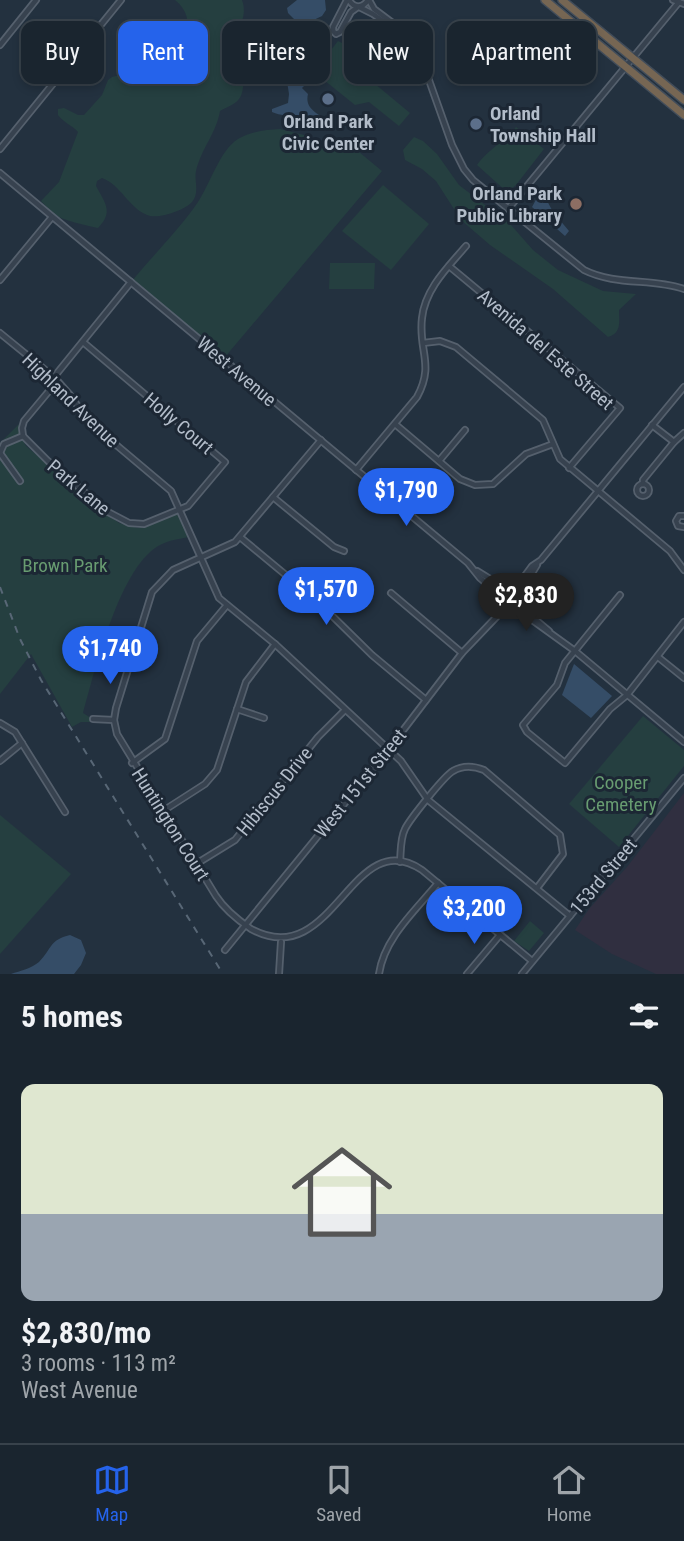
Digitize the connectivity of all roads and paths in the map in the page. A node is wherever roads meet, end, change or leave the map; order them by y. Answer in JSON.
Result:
{"nodes":[{"id":1,"x":36,"y":0,"type":"edge"},
{"id":2,"x":121,"y":0,"type":"edge"},
{"id":3,"x":348,"y":0,"type":"edge"},
{"id":4,"x":368,"y":0,"type":"edge"},
{"id":5,"x":545,"y":0,"type":"edge"},
{"id":6,"x":562,"y":0,"type":"edge"},
{"id":7,"x":679,"y":2,"type":"edge"},
{"id":8,"x":358,"y":7,"type":"junction"},
{"id":9,"x":383,"y":21,"type":"edge"},
{"id":10,"x":390,"y":21,"type":"edge"},
{"id":11,"x":0,"y":45,"type":"edge"},
{"id":12,"x":632,"y":58,"type":"junction"},
{"id":13,"x":625,"y":67,"type":"junction"},
{"id":14,"x":431,"y":84,"type":"edge"},
{"id":15,"x":684,"y":100,"type":"edge"},
{"id":16,"x":684,"y":115,"type":"edge"},
{"id":17,"x":0,"y":149,"type":"edge"},
{"id":18,"x":0,"y":173,"type":"edge"},
{"id":19,"x":508,"y":209,"type":"junction"},
{"id":20,"x":51,"y":217,"type":"junction"},
{"id":21,"x":466,"y":246,"type":"dead end"},
{"id":22,"x":449,"y":265,"type":"junction"},
{"id":23,"x":0,"y":280,"type":"edge"},
{"id":24,"x":131,"y":282,"type":"junction"},
{"id":25,"x":684,"y":289,"type":"edge"},
{"id":26,"x":0,"y":333,"type":"edge"},
{"id":27,"x":83,"y":342,"type":"junction"},
{"id":28,"x":423,"y":343,"type":"junction"},
{"id":29,"x":54,"y":377,"type":"junction"},
{"id":30,"x":684,"y":387,"type":"edge"},
{"id":31,"x":395,"y":424,"type":"junction"},
{"id":32,"x":652,"y":425,"type":"junction"},
{"id":33,"x":465,"y":430,"type":"dead end"},
{"id":34,"x":684,"y":433,"type":"edge"},
{"id":35,"x":23,"y":436,"type":"junction"},
{"id":36,"x":321,"y":440,"type":"junction"},
{"id":37,"x":674,"y":442,"type":"junction"},
{"id":38,"x":553,"y":444,"type":"junction"},
{"id":39,"x":0,"y":453,"type":"edge"},
{"id":40,"x":439,"y":461,"type":"junction"},
{"id":41,"x":569,"y":468,"type":"junction"},
{"id":42,"x":356,"y":470,"type":"junction"},
{"id":43,"x":20,"y":481,"type":"dead end"},
{"id":44,"x":642,"y":484,"type":"dead end"},
{"id":45,"x":597,"y":491,"type":"junction"},
{"id":46,"x":273,"y":497,"type":"junction"},
{"id":47,"x":181,"y":509,"type":"junction"},
{"id":48,"x":684,"y":516,"type":"edge"},
{"id":49,"x":684,"y":527,"type":"edge"},
{"id":50,"x":240,"y":537,"type":"junction"},
{"id":51,"x":344,"y":551,"type":"dead end"},
{"id":52,"x":201,"y":559,"type":"junction"},
{"id":53,"x":537,"y":564,"type":"junction"},
{"id":54,"x":473,"y":569,"type":"junction"},
{"id":55,"x":684,"y":570,"type":"edge"},
{"id":56,"x":509,"y":589,"type":"junction"},
{"id":57,"x":391,"y":593,"type":"dead end"},
{"id":58,"x":500,"y":595,"type":"junction"},
{"id":59,"x":621,"y":595,"type":"dead end"},
{"id":60,"x":518,"y":599,"type":"junction"},
{"id":61,"x":500,"y":602,"type":"junction"},
{"id":62,"x":227,"y":605,"type":"junction"},
{"id":63,"x":505,"y":608,"type":"junction"},
{"id":64,"x":511,"y":608,"type":"junction"},
{"id":65,"x":496,"y":615,"type":"junction"},
{"id":66,"x":684,"y":622,"type":"edge"},
{"id":67,"x":552,"y":634,"type":"junction"},
{"id":68,"x":275,"y":644,"type":"junction"},
{"id":69,"x":575,"y":651,"type":"junction"},
{"id":70,"x":462,"y":653,"type":"junction"},
{"id":71,"x":658,"y":657,"type":"junction"},
{"id":72,"x":684,"y":678,"type":"edge"},
{"id":73,"x":627,"y":695,"type":"junction"},
{"id":74,"x":426,"y":700,"type":"junction"},
{"id":75,"x":237,"y":709,"type":"junction"},
{"id":76,"x":345,"y":710,"type":"junction"},
{"id":77,"x":264,"y":718,"type":"dead end"},
{"id":78,"x":93,"y":719,"type":"dead end"},
{"id":79,"x":114,"y":720,"type":"junction"},
{"id":80,"x":0,"y":723,"type":"edge"},
{"id":81,"x":684,"y":742,"type":"edge"},
{"id":82,"x":22,"y":743,"type":"junction"},
{"id":83,"x":388,"y":750,"type":"junction"},
{"id":84,"x":0,"y":761,"type":"edge"},
{"id":85,"x":132,"y":763,"type":"junction"},
{"id":86,"x":684,"y":778,"type":"edge"},
{"id":87,"x":428,"y":800,"type":"junction"},
{"id":88,"x":163,"y":810,"type":"junction"},
{"id":89,"x":65,"y":812,"type":"dead end"},
{"id":90,"x":400,"y":862,"type":"junction"},
{"id":91,"x":196,"y":864,"type":"junction"},
{"id":92,"x":438,"y":883,"type":"junction"},
{"id":93,"x":537,"y":888,"type":"junction"},
{"id":94,"x":570,"y":916,"type":"junction"},
{"id":95,"x":326,"y":924,"type":"dead end"},
{"id":96,"x":245,"y":926,"type":"junction"},
{"id":97,"x":500,"y":934,"type":"junction"},
{"id":98,"x":281,"y":942,"type":"junction"},
{"id":99,"x":289,"y":943,"type":"dead end"},
{"id":100,"x":225,"y":950,"type":"dead end"},
{"id":101,"x":533,"y":961,"type":"junction"},
{"id":102,"x":279,"y":974,"type":"edge"},
{"id":103,"x":379,"y":974,"type":"edge"},
{"id":104,"x":467,"y":974,"type":"edge"},
{"id":105,"x":522,"y":974,"type":"edge"}],
"edges":[{"from":1,"to":11,"type":"street"},
{"from":2,"to":17,"type":"street"},
{"from":3,"to":8,"type":"street"},
{"from":3,"to":8,"type":"street"},
{"from":4,"to":8,"type":"street"},
{"from":4,"to":10,"type":"street"},
{"from":5,"to":13,"type":"highway"},
{"from":6,"to":12,"type":"highway"},
{"from":7,"to":12,"type":"street"},
{"from":8,"to":9,"type":"street"},
{"from":12,"to":13,"type":"street"},
{"from":12,"to":15,"type":"highway"},
{"from":13,"to":16,"type":"highway"},
{"from":13,"to":19,"type":"street"},
{"from":14,"to":19,"type":"street"},
{"from":18,"to":20,"type":"street","name":"West Avenue"},
{"from":19,"to":25,"type":"street"},
{"from":20,"to":23,"type":"street"},
{"from":20,"to":24,"type":"street","name":"West Avenue"},
{"from":21,"to":22,"type":"street"},
{"from":22,"to":28,"type":"street"},
{"from":22,"to":41,"type":"street","name":"Avenida del Este Street"},
{"from":24,"to":27,"type":"street"},
{"from":24,"to":36,"type":"street","name":"West Avenue"},
{"from":26,"to":29,"type":"street","name":"Highland Avenue"},
{"from":27,"to":29,"type":"street"},
{"from":27,"to":47,"type":"street","name":"Holly Court"},
{"from":28,"to":31,"type":"street"},
{"from":28,"to":38,"type":"street"},
{"from":29,"to":35,"type":"street"},
{"from":29,"to":47,"type":"street","name":"Highland Avenue"},
{"from":30,"to":32,"type":"street"},
{"from":31,"to":40,"type":"street"},
{"from":31,"to":42,"type":"street"},
{"from":32,"to":37,"type":"street"},
{"from":32,"to":45,"type":"street"},
{"from":33,"to":40,"type":"street"},
{"from":34,"to":37,"type":"street"},
{"from":35,"to":39,"type":"street"},
{"from":35,"to":47,"type":"street","name":"Park Lane"},
{"from":36,"to":42,"type":"street","name":"West Avenue"},
{"from":36,"to":46,"type":"street"},
{"from":37,"to":44,"type":"street"},
{"from":38,"to":40,"type":"street"},
{"from":38,"to":41,"type":"street"},
{"from":39,"to":43,"type":"street"},
{"from":41,"to":45,"type":"street"},
{"from":42,"to":54,"type":"street","name":"West Avenue"},
{"from":45,"to":53,"type":"street"},
{"from":45,"to":55,"type":"street"},
{"from":46,"to":50,"type":"street"},
{"from":46,"to":51,"type":"street"},
{"from":47,"to":52,"type":"street","name":"Highland Avenue"},
{"from":48,"to":49,"type":"street"},
{"from":50,"to":52,"type":"street"},
{"from":50,"to":74,"type":"street"},
{"from":52,"to":62,"type":"street","name":"Highland Avenue"},
{"from":52,"to":79,"type":"street"},
{"from":53,"to":56,"type":"street"},
{"from":53,"to":60,"type":"street"},
{"from":54,"to":56,"type":"street","name":"West Avenue"},
{"from":54,"to":58,"type":"street","name":"West Avenue"},
{"from":56,"to":58,"type":"street"},
{"from":56,"to":60,"type":"street"},
{"from":57,"to":70,"type":"street"},
{"from":58,"to":61,"type":"street"},
{"from":59,"to":69,"type":"street"},
{"from":60,"to":64,"type":"street"},
{"from":60,"to":67,"type":"street"},
{"from":61,"to":63,"type":"street"},
{"from":61,"to":65,"type":"street","name":"West 151st Street"},
{"from":62,"to":68,"type":"street","name":"Highland Avenue"},
{"from":62,"to":85,"type":"street"},
{"from":63,"to":64,"type":"street"},
{"from":63,"to":65,"type":"street","name":"West 151st Street"},
{"from":64,"to":67,"type":"street"},
{"from":65,"to":70,"type":"street","name":"West 151st Street"},
{"from":66,"to":71,"type":"street"},
{"from":67,"to":69,"type":"street"},
{"from":68,"to":75,"type":"street"},
{"from":68,"to":76,"type":"street","name":"Highland Avenue"},
{"from":69,"to":73,"type":"street"},
{"from":69,"to":73,"type":"street"},
{"from":70,"to":74,"type":"street","name":"West 151st Street"},
{"from":71,"to":72,"type":"street"},
{"from":71,"to":73,"type":"street"},
{"from":73,"to":81,"type":"street"},
{"from":74,"to":83,"type":"street","name":"West 151st Street"},
{"from":75,"to":77,"type":"street"},
{"from":75,"to":88,"type":"street"},
{"from":76,"to":83,"type":"street","name":"Highland Avenue"},
{"from":76,"to":91,"type":"street","name":"Hibiscus Drive"},
{"from":78,"to":79,"type":"street"},
{"from":79,"to":85,"type":"street","name":"Huntington Court"},
{"from":80,"to":82,"type":"street"},
{"from":82,"to":84,"type":"street"},
{"from":82,"to":89,"type":"street"},
{"from":83,"to":87,"type":"street","name":"Highland Avenue"},
{"from":83,"to":96,"type":"street","name":"West 151st Street"},
{"from":85,"to":88,"type":"street","name":"Huntington Court"},
{"from":86,"to":94,"type":"street","name":"153rd Street"},
{"from":87,"to":90,"type":"street"},
{"from":87,"to":93,"type":"street","name":"Highland Avenue"},
{"from":87,"to":93,"type":"street"},
{"from":88,"to":91,"type":"street","name":"Huntington Court"},
{"from":90,"to":92,"type":"street"},
{"from":90,"to":95,"type":"street"},
{"from":91,"to":96,"type":"street","name":"Huntington Court"},
{"from":92,"to":97,"type":"street"},
{"from":92,"to":103,"type":"street"},
{"from":93,"to":94,"type":"street","name":"Highland Avenue"},
{"from":94,"to":101,"type":"street","name":"153rd Street"},
{"from":96,"to":98,"type":"street","name":"Huntington Court"},
{"from":96,"to":100,"type":"street","name":"West 151st Street"},
{"from":97,"to":101,"type":"street"},
{"from":97,"to":104,"type":"street"},
{"from":98,"to":99,"type":"street","name":"Huntington Court"},
{"from":98,"to":102,"type":"street"},
{"from":101,"to":105,"type":"street","name":"153rd Street"}]}
